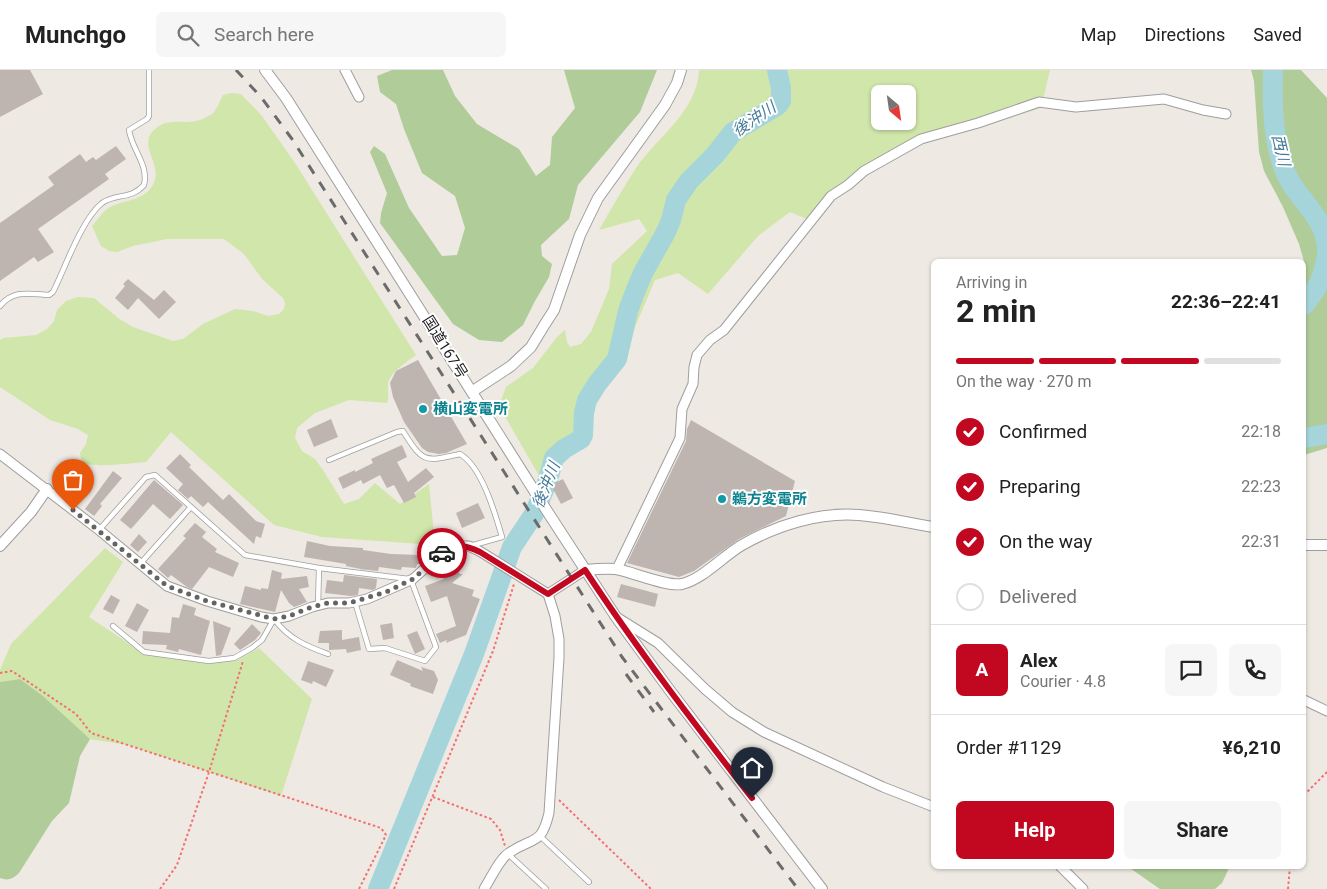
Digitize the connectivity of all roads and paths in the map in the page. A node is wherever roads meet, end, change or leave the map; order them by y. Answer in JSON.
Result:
{"nodes":[{"id":1,"x":149,"y":70,"type":"edge"},
{"id":2,"x":265,"y":70,"type":"edge"},
{"id":3,"x":345,"y":70,"type":"edge"},
{"id":4,"x":681,"y":70,"type":"edge"},
{"id":5,"x":359,"y":98,"type":"dead end"},
{"id":6,"x":1226,"y":114,"type":"dead end"},
{"id":7,"x":0,"y":306,"type":"edge"},
{"id":8,"x":473,"y":391,"type":"junction"},
{"id":9,"x":0,"y":454,"type":"edge"},
{"id":10,"x":329,"y":460,"type":"dead end"},
{"id":11,"x":47,"y":489,"type":"junction"},
{"id":12,"x":190,"y":508,"type":"junction"},
{"id":13,"x":931,"y":527,"type":"edge"},
{"id":14,"x":99,"y":530,"type":"junction"},
{"id":15,"x":1306,"y":545,"type":"edge"},
{"id":16,"x":1327,"y":545,"type":"edge"},
{"id":17,"x":0,"y":546,"type":"edge"},
{"id":18,"x":469,"y":546,"type":"junction"},
{"id":19,"x":140,"y":564,"type":"junction"},
{"id":20,"x":318,"y":568,"type":"junction"},
{"id":21,"x":617,"y":569,"type":"junction"},
{"id":22,"x":585,"y":570,"type":"junction"},
{"id":23,"x":518,"y":575,"type":"junction"},
{"id":24,"x":412,"y":580,"type":"junction"},
{"id":25,"x":548,"y":594,"type":"junction"},
{"id":26,"x":355,"y":602,"type":"junction"},
{"id":27,"x":318,"y":606,"type":"junction"},
{"id":28,"x":616,"y":617,"type":"junction"},
{"id":29,"x":274,"y":619,"type":"junction"},
{"id":30,"x":113,"y":626,"type":"dead end"},
{"id":31,"x":246,"y":652,"type":"junction"},
{"id":32,"x":328,"y":654,"type":"dead end"},
{"id":33,"x":0,"y":672,"type":"edge"},
{"id":34,"x":1306,"y":701,"type":"edge"},
{"id":35,"x":1327,"y":711,"type":"edge"},
{"id":36,"x":209,"y":772,"type":"junction"},
{"id":37,"x":1327,"y":772,"type":"edge"},
{"id":38,"x":552,"y":792,"type":"junction"},
{"id":39,"x":1306,"y":793,"type":"edge"},
{"id":40,"x":433,"y":797,"type":"junction"},
{"id":41,"x":931,"y":806,"type":"edge"},
{"id":42,"x":540,"y":836,"type":"junction"},
{"id":43,"x":507,"y":853,"type":"junction"},
{"id":44,"x":1063,"y":869,"type":"edge"},
{"id":45,"x":1290,"y":869,"type":"edge"},
{"id":46,"x":588,"y":882,"type":"dead end"},
{"id":47,"x":160,"y":889,"type":"edge"},
{"id":48,"x":359,"y":889,"type":"edge"},
{"id":49,"x":394,"y":889,"type":"edge"},
{"id":50,"x":484,"y":889,"type":"edge"},
{"id":51,"x":546,"y":889,"type":"edge"},
{"id":52,"x":651,"y":889,"type":"edge"},
{"id":53,"x":822,"y":889,"type":"edge"},
{"id":54,"x":1083,"y":889,"type":"edge"},
{"id":55,"x":1288,"y":889,"type":"edge"}],
"edges":[{"from":1,"to":7,"type":"lane"},
{"from":2,"to":8,"type":"street","name":"国道167号"},
{"from":3,"to":5,"type":"street"},
{"from":4,"to":8,"type":"street"},
{"from":6,"to":21,"type":"street"},
{"from":8,"to":22,"type":"street","name":"国道167号"},
{"from":9,"to":11,"type":"street"},
{"from":10,"to":18,"type":"lane"},
{"from":11,"to":14,"type":"street"},
{"from":11,"to":17,"type":"street"},
{"from":12,"to":14,"type":"lane"},
{"from":12,"to":19,"type":"lane"},
{"from":12,"to":20,"type":"lane"},
{"from":13,"to":21,"type":"street"},
{"from":14,"to":19,"type":"street"},
{"from":15,"to":16,"type":"street"},
{"from":18,"to":23,"type":"street"},
{"from":18,"to":24,"type":"street"},
{"from":19,"to":29,"type":"street"},
{"from":20,"to":24,"type":"lane"},
{"from":20,"to":27,"type":"lane"},
{"from":21,"to":22,"type":"street"},
{"from":22,"to":25,"type":"street"},
{"from":22,"to":28,"type":"street","name":"国道167号"},
{"from":23,"to":25,"type":"street"},
{"from":23,"to":40,"type":"path"},
{"from":24,"to":26,"type":"street"},
{"from":24,"to":26,"type":"lane"},
{"from":25,"to":38,"type":"street"},
{"from":26,"to":27,"type":"street"},
{"from":27,"to":29,"type":"street"},
{"from":28,"to":41,"type":"street"},
{"from":28,"to":53,"type":"street","name":"国道167号"},
{"from":29,"to":31,"type":"lane"},
{"from":29,"to":32,"type":"lane"},
{"from":30,"to":31,"type":"lane"},
{"from":31,"to":36,"type":"path"},
{"from":33,"to":36,"type":"path"},
{"from":34,"to":35,"type":"street"},
{"from":36,"to":47,"type":"path"},
{"from":36,"to":48,"type":"path"},
{"from":37,"to":39,"type":"path"},
{"from":38,"to":42,"type":"street"},
{"from":38,"to":52,"type":"path"},
{"from":40,"to":43,"type":"path"},
{"from":40,"to":49,"type":"path"},
{"from":42,"to":43,"type":"street"},
{"from":42,"to":46,"type":"lane"},
{"from":43,"to":50,"type":"street"},
{"from":43,"to":51,"type":"lane"},
{"from":44,"to":54,"type":"street"},
{"from":45,"to":55,"type":"path"}]}
